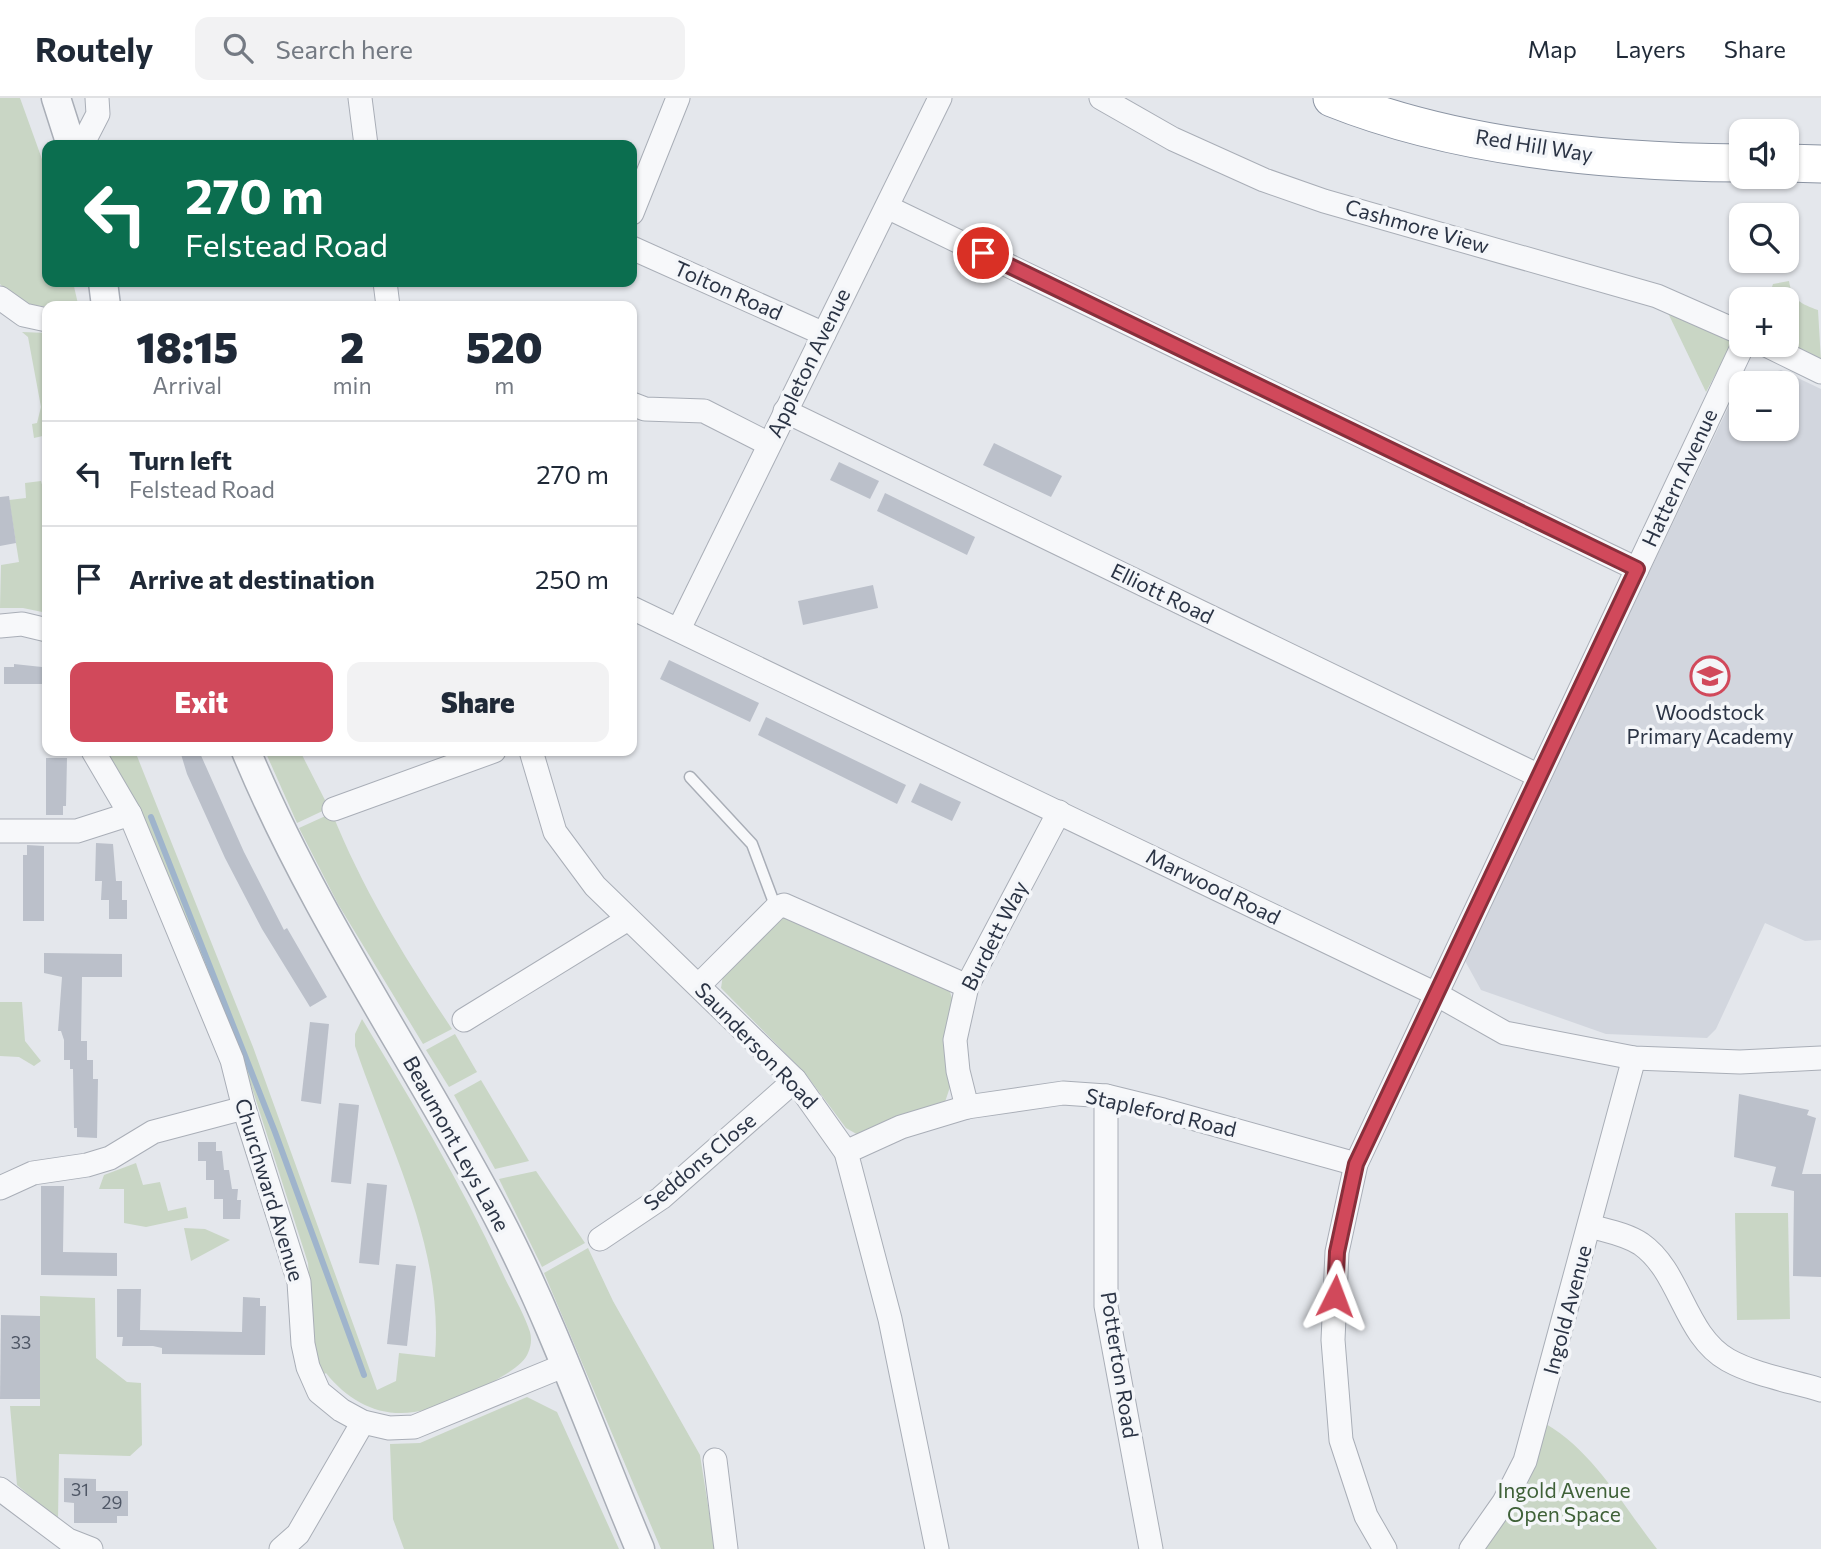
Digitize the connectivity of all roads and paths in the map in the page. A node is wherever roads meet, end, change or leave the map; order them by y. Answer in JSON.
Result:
{"nodes":[{"id":1,"x":56,"y":98,"type":"edge"},
{"id":2,"x":97,"y":98,"type":"edge"},
{"id":3,"x":360,"y":98,"type":"edge"},
{"id":4,"x":678,"y":98,"type":"edge"},
{"id":5,"x":940,"y":98,"type":"edge"},
{"id":6,"x":1101,"y":98,"type":"edge"},
{"id":7,"x":1332,"y":98,"type":"edge"},
{"id":8,"x":69,"y":140,"type":"edge"},
{"id":9,"x":85,"y":140,"type":"edge"},
{"id":10,"x":365,"y":140,"type":"edge"},
{"id":11,"x":1729,"y":163,"type":"edge"},
{"id":12,"x":1799,"y":163,"type":"edge"},
{"id":13,"x":1821,"y":164,"type":"edge"},
{"id":14,"x":637,"y":200,"type":"edge"},
{"id":15,"x":887,"y":207,"type":"junction"},
{"id":16,"x":637,"y":250,"type":"edge"},
{"id":17,"x":0,"y":298,"type":"edge"},
{"id":18,"x":42,"y":319,"type":"edge"},
{"id":19,"x":1729,"y":328,"type":"edge"},
{"id":20,"x":824,"y":334,"type":"junction"},
{"id":21,"x":1737,"y":357,"type":"edge"},
{"id":22,"x":1790,"y":357,"type":"edge"},
{"id":23,"x":1821,"y":372,"type":"edge"},
{"id":24,"x":637,"y":406,"type":"edge"},
{"id":25,"x":786,"y":411,"type":"junction"},
{"id":26,"x":769,"y":444,"type":"junction"},
{"id":27,"x":1637,"y":569,"type":"junction"},
{"id":28,"x":637,"y":610,"type":"edge"},
{"id":29,"x":0,"y":626,"type":"edge"},
{"id":30,"x":679,"y":629,"type":"junction"},
{"id":31,"x":42,"y":630,"type":"edge"},
{"id":32,"x":96,"y":756,"type":"edge"},
{"id":33,"x":248,"y":756,"type":"edge"},
{"id":34,"x":480,"y":756,"type":"edge"},
{"id":35,"x":532,"y":756,"type":"edge"},
{"id":36,"x":1539,"y":776,"type":"junction"},
{"id":37,"x":690,"y":777,"type":"dead end"},
{"id":38,"x":334,"y":810,"type":"dead end"},
{"id":39,"x":1059,"y":812,"type":"junction"},
{"id":40,"x":130,"y":814,"type":"junction"},
{"id":41,"x":0,"y":831,"type":"edge"},
{"id":42,"x":776,"y":908,"type":"junction"},
{"id":43,"x":628,"y":919,"type":"junction"},
{"id":44,"x":699,"y":985,"type":"junction"},
{"id":45,"x":967,"y":986,"type":"junction"},
{"id":46,"x":1436,"y":994,"type":"junction"},
{"id":47,"x":464,"y":1020,"type":"dead end"},
{"id":48,"x":1633,"y":1058,"type":"junction"},
{"id":49,"x":1821,"y":1058,"type":"edge"},
{"id":50,"x":795,"y":1080,"type":"junction"},
{"id":51,"x":1106,"y":1096,"type":"junction"},
{"id":52,"x":967,"y":1107,"type":"junction"},
{"id":53,"x":244,"y":1108,"type":"junction"},
{"id":54,"x":846,"y":1152,"type":"junction"},
{"id":55,"x":1356,"y":1164,"type":"junction"},
{"id":56,"x":0,"y":1188,"type":"edge"},
{"id":57,"x":1590,"y":1226,"type":"junction"},
{"id":58,"x":600,"y":1238,"type":"dead end"},
{"id":59,"x":563,"y":1366,"type":"junction"},
{"id":60,"x":1821,"y":1390,"type":"edge"},
{"id":61,"x":363,"y":1422,"type":"junction"},
{"id":62,"x":715,"y":1460,"type":"dead end"},
{"id":63,"x":0,"y":1489,"type":"edge"},
{"id":64,"x":90,"y":1549,"type":"edge"},
{"id":65,"x":281,"y":1549,"type":"edge"},
{"id":66,"x":640,"y":1549,"type":"edge"},
{"id":67,"x":726,"y":1549,"type":"edge"},
{"id":68,"x":937,"y":1549,"type":"edge"},
{"id":69,"x":1151,"y":1549,"type":"edge"},
{"id":70,"x":1385,"y":1549,"type":"edge"},
{"id":71,"x":1471,"y":1549,"type":"edge"}],
"edges":[{"from":1,"to":8,"type":"street"},
{"from":2,"to":9,"type":"street"},
{"from":3,"to":10,"type":"street"},
{"from":4,"to":14,"type":"street"},
{"from":5,"to":15,"type":"street","name":"Appleton Avenue"},
{"from":6,"to":19,"type":"street","name":"Cashmore View"},
{"from":7,"to":11,"type":"highway","name":"Red Hill Way"},
{"from":12,"to":13,"type":"highway"},
{"from":15,"to":20,"type":"street","name":"Appleton Avenue"},
{"from":15,"to":27,"type":"street"},
{"from":16,"to":20,"type":"street","name":"Tolton Road"},
{"from":17,"to":18,"type":"street"},
{"from":20,"to":25,"type":"street","name":"Appleton Avenue"},
{"from":21,"to":27,"type":"street","name":"Hattern Avenue"},
{"from":22,"to":23,"type":"street"},
{"from":24,"to":26,"type":"street"},
{"from":25,"to":26,"type":"street","name":"Appleton Avenue"},
{"from":25,"to":36,"type":"street","name":"Elliott Road"},
{"from":26,"to":30,"type":"street","name":"Appleton Avenue"},
{"from":27,"to":36,"type":"street","name":"Hattern Avenue"},
{"from":28,"to":30,"type":"street","name":"Marwood Road"},
{"from":29,"to":31,"type":"street"},
{"from":30,"to":39,"type":"street","name":"Marwood Road"},
{"from":32,"to":40,"type":"street","name":"Churchward Avenue"},
{"from":33,"to":59,"type":"street","name":"Beaumont Leys Lane"},
{"from":34,"to":38,"type":"street"},
{"from":35,"to":43,"type":"street","name":"Saunderson Road"},
{"from":36,"to":46,"type":"street","name":"Hattern Avenue"},
{"from":37,"to":42,"type":"lane"},
{"from":39,"to":45,"type":"street","name":"Burdett Way"},
{"from":39,"to":46,"type":"street","name":"Marwood Road"},
{"from":40,"to":41,"type":"street"},
{"from":40,"to":53,"type":"street","name":"Churchward Avenue"},
{"from":42,"to":44,"type":"street"},
{"from":42,"to":45,"type":"street"},
{"from":43,"to":44,"type":"street","name":"Saunderson Road"},
{"from":43,"to":47,"type":"street"},
{"from":44,"to":50,"type":"street","name":"Saunderson Road"},
{"from":45,"to":52,"type":"street","name":"Burdett Way"},
{"from":46,"to":48,"type":"street","name":"Marwood Road"},
{"from":46,"to":55,"type":"street","name":"Hattern Avenue"},
{"from":48,"to":49,"type":"street","name":"Marwood Road"},
{"from":48,"to":57,"type":"street","name":"Ingold Avenue"},
{"from":50,"to":54,"type":"street","name":"Saunderson Road"},
{"from":50,"to":58,"type":"street","name":"Seddons Close"},
{"from":51,"to":52,"type":"street","name":"Stapleford Road"},
{"from":51,"to":55,"type":"street","name":"Stapleford Road"},
{"from":51,"to":69,"type":"street","name":"Potterton Road"},
{"from":52,"to":54,"type":"street","name":"Stapleford Road"},
{"from":53,"to":56,"type":"street"},
{"from":53,"to":61,"type":"street","name":"Churchward Avenue"},
{"from":54,"to":68,"type":"street","name":"Saunderson Road"},
{"from":55,"to":70,"type":"street","name":"Hattern Avenue"},
{"from":57,"to":60,"type":"street"},
{"from":57,"to":71,"type":"street","name":"Ingold Avenue"},
{"from":59,"to":61,"type":"street","name":"Churchward Avenue"},
{"from":59,"to":66,"type":"street","name":"Beaumont Leys Lane"},
{"from":61,"to":65,"type":"street"},
{"from":62,"to":67,"type":"street"},
{"from":63,"to":64,"type":"street"}]}
